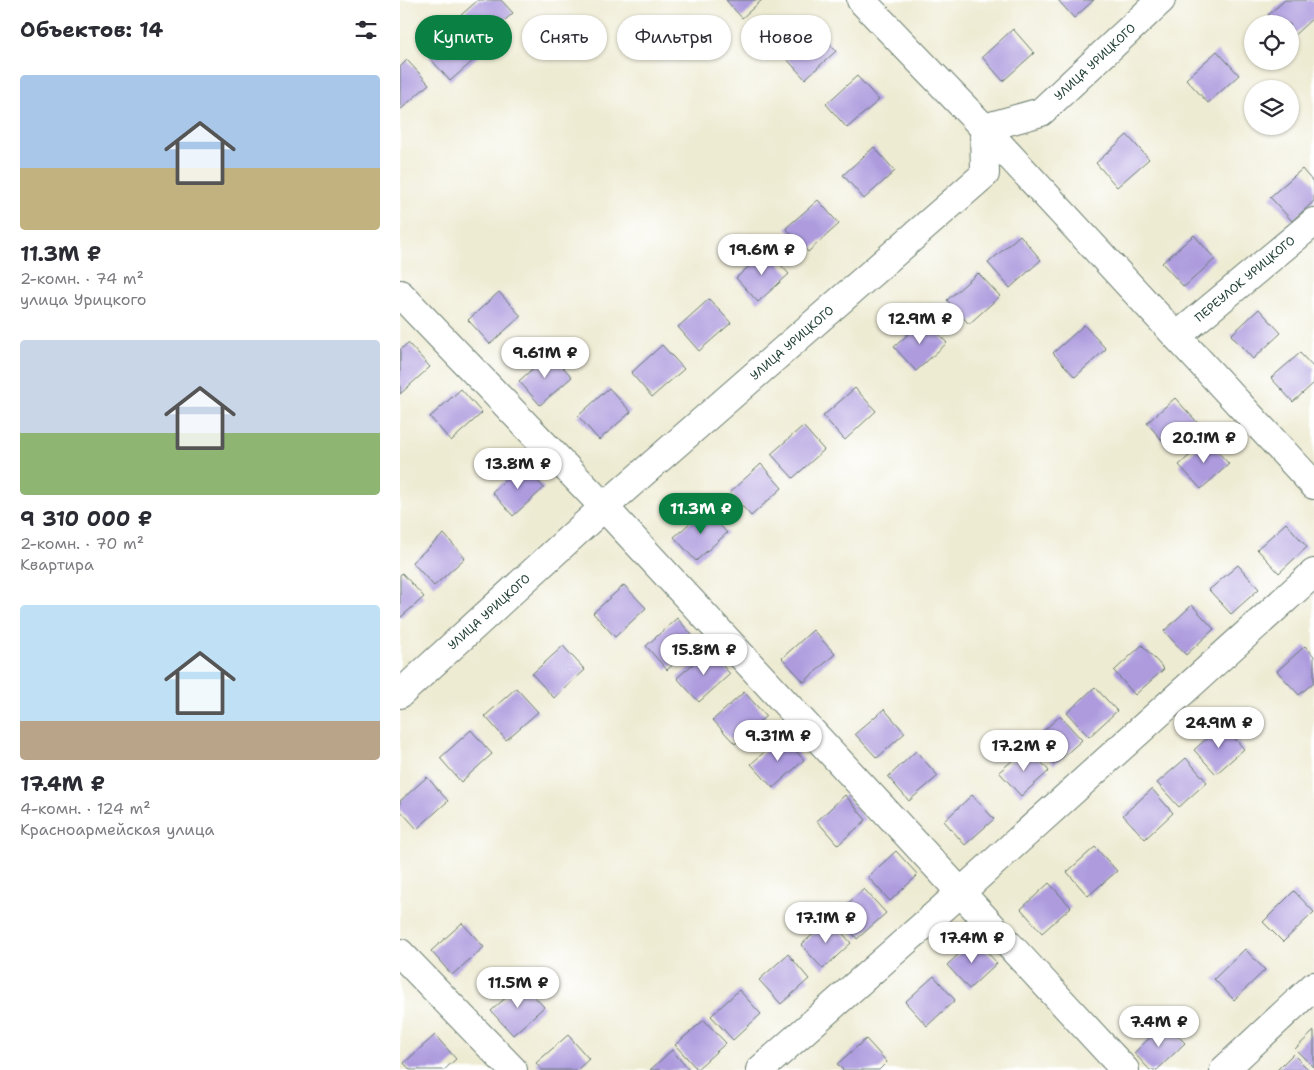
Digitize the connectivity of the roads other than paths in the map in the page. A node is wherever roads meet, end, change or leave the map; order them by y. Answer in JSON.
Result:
{"nodes":[{"id":1,"x":862,"y":0,"type":"edge"},
{"id":2,"x":1162,"y":0,"type":"edge"},
{"id":3,"x":984,"y":128,"type":"junction"},
{"id":4,"x":1314,"y":222,"type":"edge"},
{"id":5,"x":400,"y":294,"type":"edge"},
{"id":6,"x":1177,"y":336,"type":"junction"},
{"id":7,"x":1314,"y":485,"type":"edge"},
{"id":8,"x":604,"y":507,"type":"junction"},
{"id":9,"x":1314,"y":573,"type":"edge"},
{"id":10,"x":400,"y":694,"type":"edge"},
{"id":11,"x":960,"y":893,"type":"junction"},
{"id":12,"x":400,"y":953,"type":"edge"},
{"id":13,"x":1314,"y":986,"type":"edge"},
{"id":14,"x":513,"y":1070,"type":"edge"},
{"id":15,"x":760,"y":1070,"type":"edge"},
{"id":16,"x":1125,"y":1070,"type":"edge"},
{"id":17,"x":1224,"y":1070,"type":"edge"}],
"edges":[{"from":1,"to":3,"type":"street"},
{"from":2,"to":3,"type":"street","name":"УЛИЦА УРИЦКОГО"},
{"from":3,"to":6,"type":"street"},
{"from":3,"to":8,"type":"street","name":"УЛИЦА УРИЦКОГО"},
{"from":4,"to":6,"type":"street","name":"ПЕРЕУЛОК УРИЦКОГО"},
{"from":5,"to":8,"type":"street"},
{"from":6,"to":7,"type":"street"},
{"from":8,"to":10,"type":"street","name":"УЛИЦА УРИЦКОГО"},
{"from":8,"to":11,"type":"street"},
{"from":9,"to":11,"type":"street"},
{"from":11,"to":15,"type":"street"},
{"from":11,"to":16,"type":"street"},
{"from":12,"to":14,"type":"street"},
{"from":13,"to":17,"type":"street"}]}
